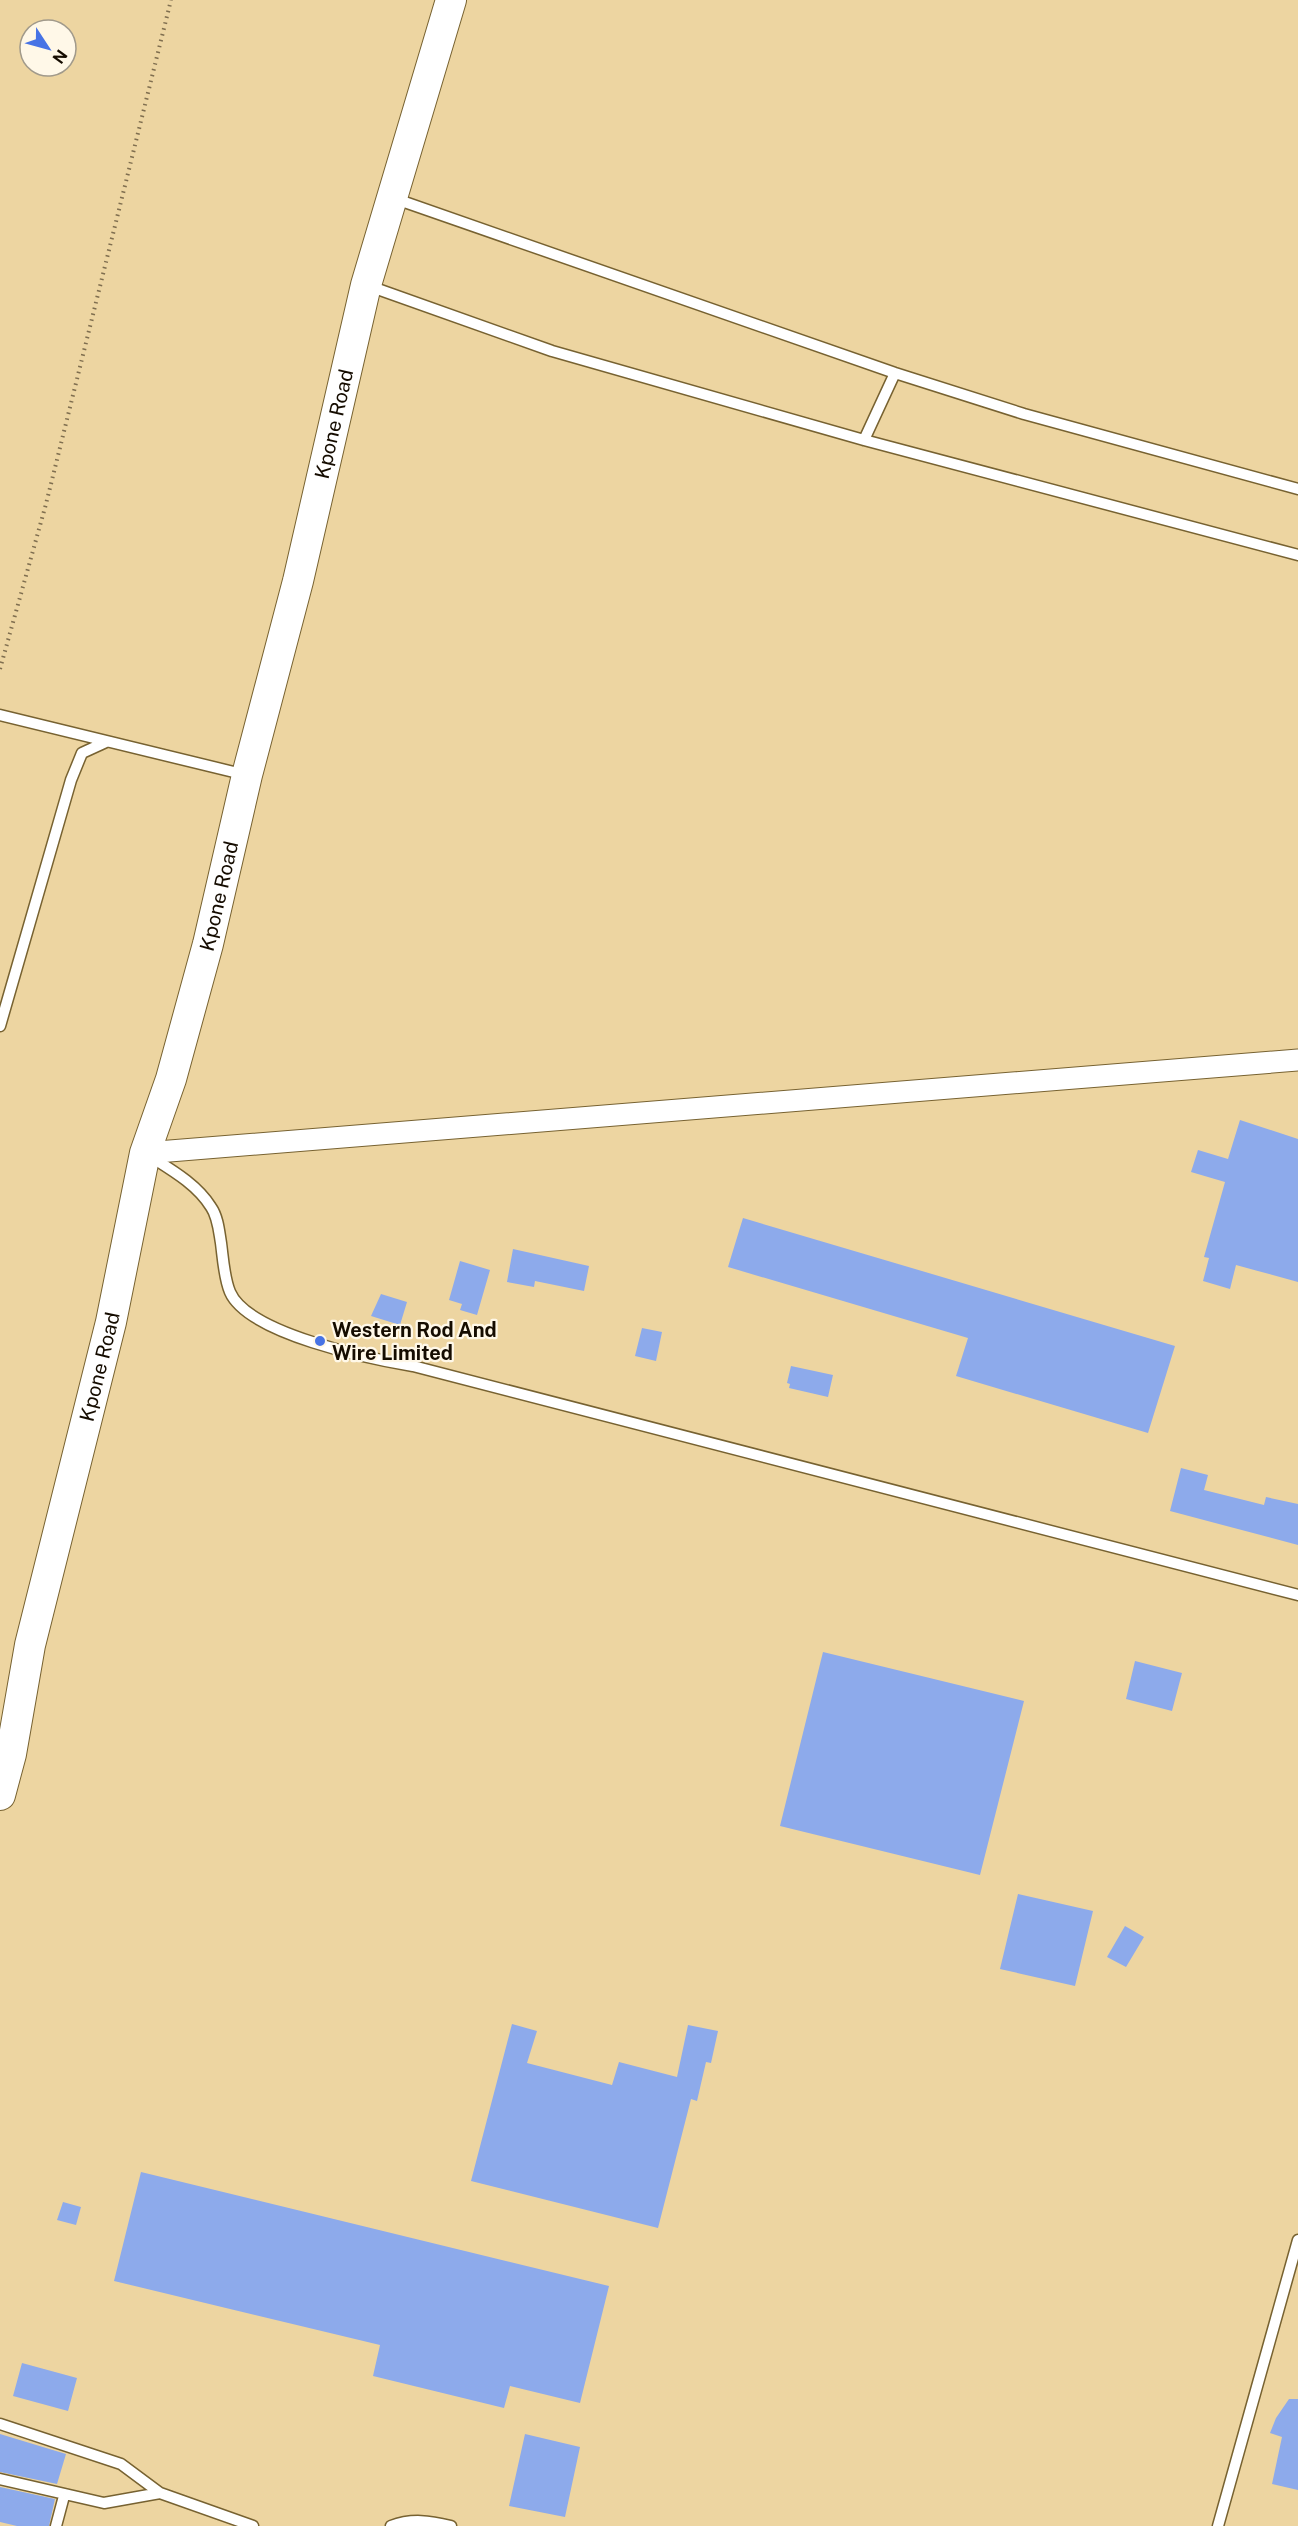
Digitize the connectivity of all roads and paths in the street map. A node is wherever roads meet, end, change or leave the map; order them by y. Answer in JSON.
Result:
{"nodes":[{"id":1,"x":171,"y":0,"type":"edge"},
{"id":2,"x":451,"y":0,"type":"edge"},
{"id":3,"x":392,"y":198,"type":"junction"},
{"id":4,"x":366,"y":285,"type":"junction"},
{"id":5,"x":895,"y":374,"type":"junction"},
{"id":6,"x":864,"y":440,"type":"junction"},
{"id":7,"x":1298,"y":489,"type":"edge"},
{"id":8,"x":1298,"y":555,"type":"edge"},
{"id":9,"x":0,"y":669,"type":"edge"},
{"id":10,"x":0,"y":715,"type":"edge"},
{"id":11,"x":106,"y":742,"type":"junction"},
{"id":12,"x":247,"y":775,"type":"junction"},
{"id":13,"x":0,"y":1026,"type":"edge"},
{"id":14,"x":1298,"y":1060,"type":"edge"},
{"id":15,"x":145,"y":1153,"type":"junction"},
{"id":16,"x":1298,"y":1595,"type":"edge"},
{"id":17,"x":0,"y":1795,"type":"edge"},
{"id":18,"x":1298,"y":2240,"type":"edge"},
{"id":19,"x":0,"y":2424,"type":"edge"},
{"id":20,"x":0,"y":2479,"type":"edge"},
{"id":21,"x":160,"y":2493,"type":"junction"},
{"id":22,"x":64,"y":2496,"type":"junction"},
{"id":23,"x":56,"y":2526,"type":"edge"},
{"id":24,"x":253,"y":2526,"type":"edge"},
{"id":25,"x":391,"y":2526,"type":"edge"},
{"id":26,"x":451,"y":2526,"type":"edge"},
{"id":27,"x":1218,"y":2526,"type":"edge"}],
"edges":[{"from":1,"to":9,"type":"path"},
{"from":2,"to":3,"type":"main road","name":"Kpone Road"},
{"from":3,"to":4,"type":"main road","name":"Kpone Road"},
{"from":3,"to":5,"type":"lane"},
{"from":4,"to":6,"type":"lane"},
{"from":4,"to":12,"type":"main road","name":"Kpone Road"},
{"from":5,"to":6,"type":"lane"},
{"from":5,"to":7,"type":"lane"},
{"from":6,"to":8,"type":"lane"},
{"from":10,"to":11,"type":"lane"},
{"from":11,"to":12,"type":"lane"},
{"from":11,"to":13,"type":"lane"},
{"from":12,"to":15,"type":"main road","name":"Kpone Road"},
{"from":14,"to":15,"type":"street"},
{"from":15,"to":16,"type":"lane"},
{"from":15,"to":17,"type":"main road","name":"Kpone Road"},
{"from":18,"to":27,"type":"lane"},
{"from":19,"to":21,"type":"lane"},
{"from":20,"to":22,"type":"lane"},
{"from":21,"to":22,"type":"lane"},
{"from":21,"to":24,"type":"lane"},
{"from":22,"to":23,"type":"lane"},
{"from":25,"to":26,"type":"lane"}]}
